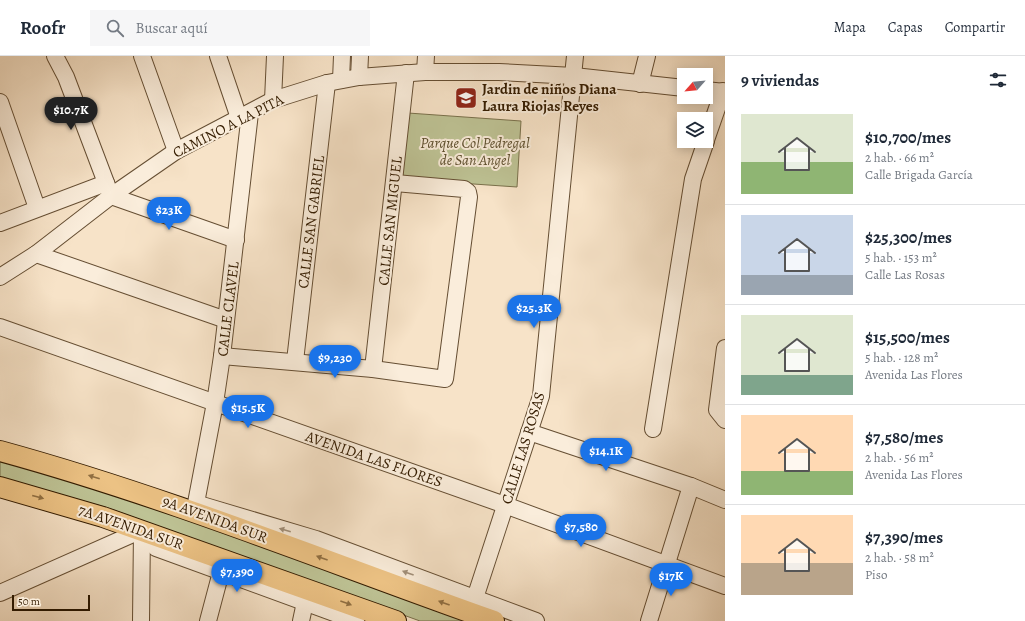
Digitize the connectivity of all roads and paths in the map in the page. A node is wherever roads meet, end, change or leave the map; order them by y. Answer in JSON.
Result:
{"nodes":[{"id":1,"x":55,"y":56,"type":"edge"},
{"id":2,"x":142,"y":56,"type":"edge"},
{"id":3,"x":218,"y":56,"type":"edge"},
{"id":4,"x":275,"y":56,"type":"edge"},
{"id":5,"x":342,"y":56,"type":"edge"},
{"id":6,"x":360,"y":56,"type":"edge"},
{"id":7,"x":426,"y":56,"type":"edge"},
{"id":8,"x":575,"y":56,"type":"edge"},
{"id":9,"x":647,"y":56,"type":"edge"},
{"id":10,"x":426,"y":72,"type":"junction"},
{"id":11,"x":406,"y":74,"type":"junction"},
{"id":12,"x":574,"y":76,"type":"junction"},
{"id":13,"x":359,"y":77,"type":"junction"},
{"id":14,"x":334,"y":82,"type":"junction"},
{"id":15,"x":640,"y":84,"type":"junction"},
{"id":16,"x":677,"y":87,"type":"edge"},
{"id":17,"x":713,"y":90,"type":"edge"},
{"id":18,"x":724,"y":91,"type":"edge"},
{"id":19,"x":273,"y":100,"type":"junction"},
{"id":20,"x":0,"y":102,"type":"edge"},
{"id":21,"x":244,"y":115,"type":"junction"},
{"id":22,"x":713,"y":122,"type":"edge"},
{"id":23,"x":704,"y":148,"type":"edge"},
{"id":24,"x":176,"y":151,"type":"junction"},
{"id":25,"x":395,"y":183,"type":"junction"},
{"id":26,"x":108,"y":189,"type":"junction"},
{"id":27,"x":38,"y":208,"type":"junction"},
{"id":28,"x":0,"y":223,"type":"edge"},
{"id":29,"x":236,"y":240,"type":"junction"},
{"id":30,"x":36,"y":254,"type":"junction"},
{"id":31,"x":0,"y":277,"type":"edge"},
{"id":32,"x":226,"y":320,"type":"junction"},
{"id":33,"x":0,"y":328,"type":"edge"},
{"id":34,"x":725,"y":348,"type":"edge"},
{"id":35,"x":222,"y":356,"type":"junction"},
{"id":36,"x":295,"y":361,"type":"junction"},
{"id":37,"x":373,"y":369,"type":"junction"},
{"id":38,"x":215,"y":403,"type":"junction"},
{"id":39,"x":725,"y":420,"type":"edge"},
{"id":40,"x":653,"y":429,"type":"dead end"},
{"id":41,"x":529,"y":432,"type":"junction"},
{"id":42,"x":0,"y":451,"type":"edge"},
{"id":43,"x":0,"y":486,"type":"edge"},
{"id":44,"x":691,"y":486,"type":"junction"},
{"id":45,"x":124,"y":487,"type":"junction"},
{"id":46,"x":725,"y":500,"type":"edge"},
{"id":47,"x":196,"y":504,"type":"junction"},
{"id":48,"x":505,"y":505,"type":"junction"},
{"id":49,"x":142,"y":530,"type":"junction"},
{"id":50,"x":666,"y":564,"type":"junction"},
{"id":51,"x":221,"y":572,"type":"junction"},
{"id":52,"x":725,"y":586,"type":"edge"},
{"id":53,"x":0,"y":594,"type":"edge"},
{"id":54,"x":307,"y":596,"type":"junction"},
{"id":55,"x":475,"y":598,"type":"junction"},
{"id":56,"x":141,"y":621,"type":"edge"},
{"id":57,"x":208,"y":621,"type":"edge"},
{"id":58,"x":301,"y":621,"type":"edge"},
{"id":59,"x":356,"y":621,"type":"edge"},
{"id":60,"x":396,"y":621,"type":"edge"},
{"id":61,"x":494,"y":621,"type":"edge"},
{"id":62,"x":536,"y":621,"type":"edge"},
{"id":63,"x":649,"y":621,"type":"edge"}],
"edges":[{"from":1,"to":26,"type":"street"},
{"from":2,"to":24,"type":"street"},
{"from":3,"to":21,"type":"street"},
{"from":4,"to":19,"type":"street"},
{"from":5,"to":14,"type":"street","name":"CALLE SAN GABRIEL"},
{"from":6,"to":13,"type":"street"},
{"from":7,"to":10,"type":"street"},
{"from":8,"to":12,"type":"street","name":"CALLE LAS ROSAS"},
{"from":9,"to":15,"type":"street"},
{"from":10,"to":11,"type":"street","name":"CAMINO A LA PITA"},
{"from":10,"to":12,"type":"street","name":"CAMINO A LA PITA"},
{"from":11,"to":13,"type":"street","name":"CAMINO A LA PITA"},
{"from":11,"to":25,"type":"street","name":"CALLE SAN MIGUEL"},
{"from":12,"to":15,"type":"street","name":"CAMINO A LA PITA"},
{"from":12,"to":41,"type":"street","name":"CALLE LAS ROSAS"},
{"from":13,"to":14,"type":"street","name":"CAMINO A LA PITA"},
{"from":14,"to":19,"type":"street","name":"CAMINO A LA PITA"},
{"from":14,"to":36,"type":"street","name":"CALLE SAN GABRIEL"},
{"from":15,"to":16,"type":"street","name":"CAMINO A LA PITA"},
{"from":17,"to":18,"type":"street"},
{"from":18,"to":22,"type":"street"},
{"from":19,"to":21,"type":"street","name":"CAMINO A LA PITA"},
{"from":20,"to":27,"type":"street"},
{"from":21,"to":24,"type":"street","name":"CAMINO A LA PITA"},
{"from":21,"to":29,"type":"street","name":"CALLE CLAVEL"},
{"from":23,"to":40,"type":"street"},
{"from":24,"to":26,"type":"street","name":"CAMINO A LA PITA"},
{"from":25,"to":37,"type":"street","name":"CALLE SAN MIGUEL"},
{"from":25,"to":37,"type":"street"},
{"from":26,"to":27,"type":"street"},
{"from":26,"to":29,"type":"street"},
{"from":26,"to":30,"type":"street","name":"CAMINO A LA PITA"},
{"from":27,"to":28,"type":"street"},
{"from":29,"to":32,"type":"street","name":"CALLE CLAVEL"},
{"from":30,"to":31,"type":"street","name":"CAMINO A LA PITA"},
{"from":30,"to":32,"type":"street"},
{"from":32,"to":35,"type":"street","name":"CALLE CLAVEL"},
{"from":33,"to":38,"type":"street","name":"AVENIDA LAS FLORES"},
{"from":34,"to":39,"type":"street"},
{"from":35,"to":36,"type":"street"},
{"from":35,"to":38,"type":"street","name":"CALLE CLAVEL"},
{"from":36,"to":37,"type":"street"},
{"from":38,"to":47,"type":"street","name":"CALLE CLAVEL"},
{"from":38,"to":48,"type":"street","name":"AVENIDA LAS FLORES"},
{"from":41,"to":44,"type":"street"},
{"from":41,"to":48,"type":"street","name":"CALLE LAS ROSAS"},
{"from":45,"to":42,"type":"main road","name":"9A AVENIDA SUR","one_way":true},
{"from":43,"to":49,"type":"main road","name":"7A AVENIDA SUR","one_way":true},
{"from":44,"to":46,"type":"street"},
{"from":44,"to":50,"type":"street"},
{"from":45,"to":47,"type":"street"},
{"from":61,"to":45,"type":"main road","name":"9A AVENIDA SUR","one_way":true},
{"from":55,"to":47,"type":"street","one_way":true},
{"from":48,"to":50,"type":"street","name":"AVENIDA LAS FLORES"},
{"from":48,"to":55,"type":"street","name":"CALLE LAS ROSAS"},
{"from":49,"to":51,"type":"street"},
{"from":49,"to":53,"type":"street"},
{"from":49,"to":54,"type":"main road","name":"7A AVENIDA SUR"},
{"from":49,"to":56,"type":"street"},
{"from":50,"to":52,"type":"street","name":"AVENIDA LAS FLORES"},
{"from":50,"to":63,"type":"street"},
{"from":51,"to":54,"type":"street"},
{"from":51,"to":57,"type":"street"},
{"from":54,"to":58,"type":"street"},
{"from":54,"to":59,"type":"street"},
{"from":54,"to":60,"type":"main road","name":"7A AVENIDA SUR","one_way":true},
{"from":55,"to":62,"type":"street"}]}
